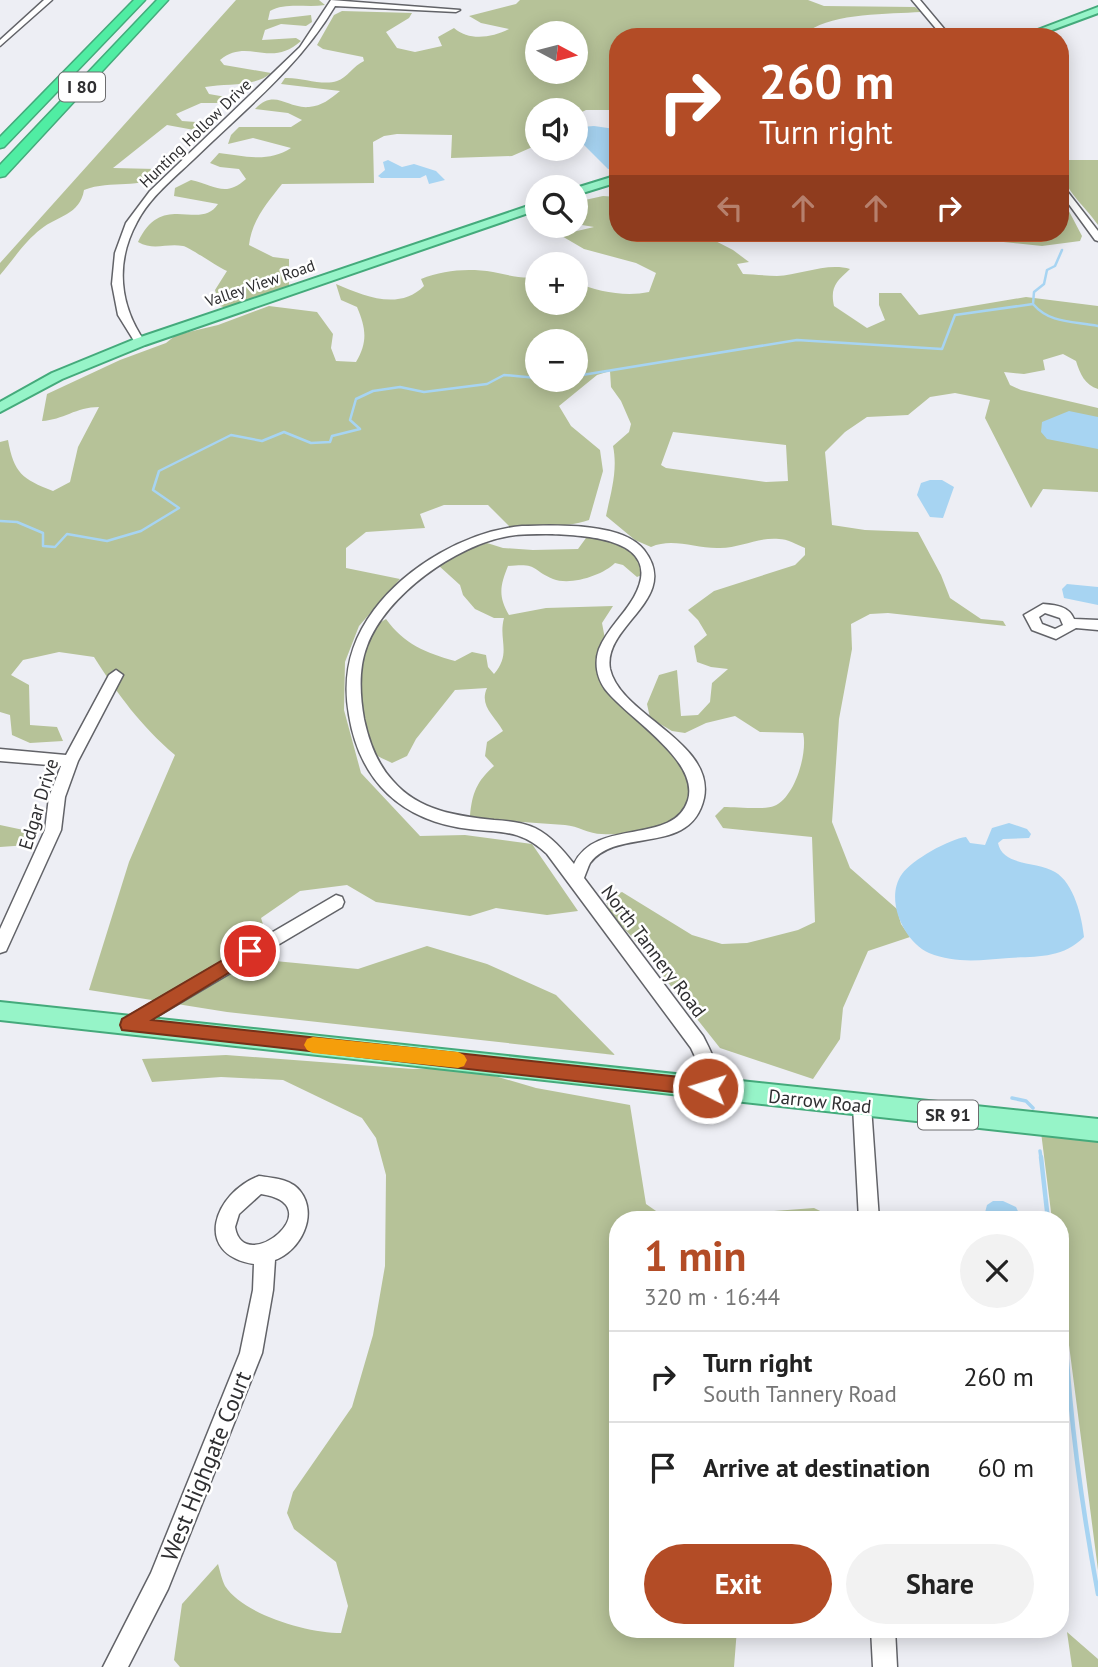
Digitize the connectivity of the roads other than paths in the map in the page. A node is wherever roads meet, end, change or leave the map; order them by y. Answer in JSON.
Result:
{"nodes":[{"id":1,"x":48,"y":0,"type":"edge"},
{"id":2,"x":140,"y":0,"type":"edge"},
{"id":3,"x":163,"y":0,"type":"edge"},
{"id":4,"x":916,"y":0,"type":"edge"},
{"id":5,"x":334,"y":2,"type":"edge"},
{"id":6,"x":456,"y":10,"type":"dead end"},
{"id":7,"x":1098,"y":10,"type":"edge"},
{"id":8,"x":939,"y":28,"type":"edge"},
{"id":9,"x":1049,"y":28,"type":"edge"},
{"id":10,"x":0,"y":44,"type":"edge"},
{"id":11,"x":0,"y":144,"type":"edge"},
{"id":12,"x":0,"y":173,"type":"edge"},
{"id":13,"x":609,"y":181,"type":"edge"},
{"id":14,"x":588,"y":188,"type":"edge"},
{"id":15,"x":1069,"y":198,"type":"edge"},
{"id":16,"x":525,"y":210,"type":"edge"},
{"id":17,"x":1098,"y":238,"type":"edge"},
{"id":18,"x":140,"y":342,"type":"junction"},
{"id":19,"x":0,"y":408,"type":"edge"},
{"id":20,"x":1071,"y":623,"type":"dead end"},
{"id":21,"x":1098,"y":625,"type":"edge"},
{"id":22,"x":116,"y":675,"type":"dead end"},
{"id":23,"x":0,"y":755,"type":"edge"},
{"id":24,"x":70,"y":761,"type":"junction"},
{"id":25,"x":575,"y":879,"type":"junction"},
{"id":26,"x":336,"y":902,"type":"dead end"},
{"id":27,"x":0,"y":946,"type":"edge"},
{"id":28,"x":0,"y":1011,"type":"edge"},
{"id":29,"x":128,"y":1025,"type":"junction"},
{"id":30,"x":708,"y":1088,"type":"junction"},
{"id":31,"x":862,"y":1106,"type":"junction"},
{"id":32,"x":1098,"y":1130,"type":"edge"},
{"id":33,"x":868,"y":1211,"type":"edge"},
{"id":34,"x":265,"y":1254,"type":"dead end"},
{"id":35,"x":883,"y":1638,"type":"edge"},
{"id":36,"x":115,"y":1667,"type":"edge"},
{"id":37,"x":885,"y":1667,"type":"edge"}],
"edges":[{"from":1,"to":10,"type":"street"},
{"from":2,"to":11,"type":"highway","number":"I 80"},
{"from":3,"to":12,"type":"highway","number":"I 80"},
{"from":4,"to":8,"type":"street"},
{"from":5,"to":6,"type":"street"},
{"from":5,"to":18,"type":"street","name":"Hunting Hollow Drive"},
{"from":7,"to":9,"type":"main road"},
{"from":13,"to":14,"type":"main road"},
{"from":15,"to":17,"type":"street"},
{"from":16,"to":18,"type":"main road","name":"Valley View Road"},
{"from":18,"to":19,"type":"main road","name":"Valley View Road"},
{"from":20,"to":21,"type":"street"},
{"from":22,"to":24,"type":"street","name":"Edgar Drive"},
{"from":23,"to":24,"type":"street"},
{"from":24,"to":27,"type":"street","name":"Edgar Drive"},
{"from":25,"to":25,"type":"street","name":"North Tannery Road"},
{"from":25,"to":30,"type":"street","name":"North Tannery Road"},
{"from":26,"to":29,"type":"street"},
{"from":28,"to":29,"type":"main road","name":"Darrow Road","number":"SR 91"},
{"from":29,"to":30,"type":"main road","name":"Darrow Road","number":"SR 91"},
{"from":30,"to":31,"type":"main road","name":"Darrow Road","number":"SR 91"},
{"from":31,"to":32,"type":"main road","name":"Darrow Road","number":"SR 91"},
{"from":31,"to":33,"type":"street"},
{"from":34,"to":36,"type":"street","name":"West Highgate Court"},
{"from":35,"to":37,"type":"street"}]}
